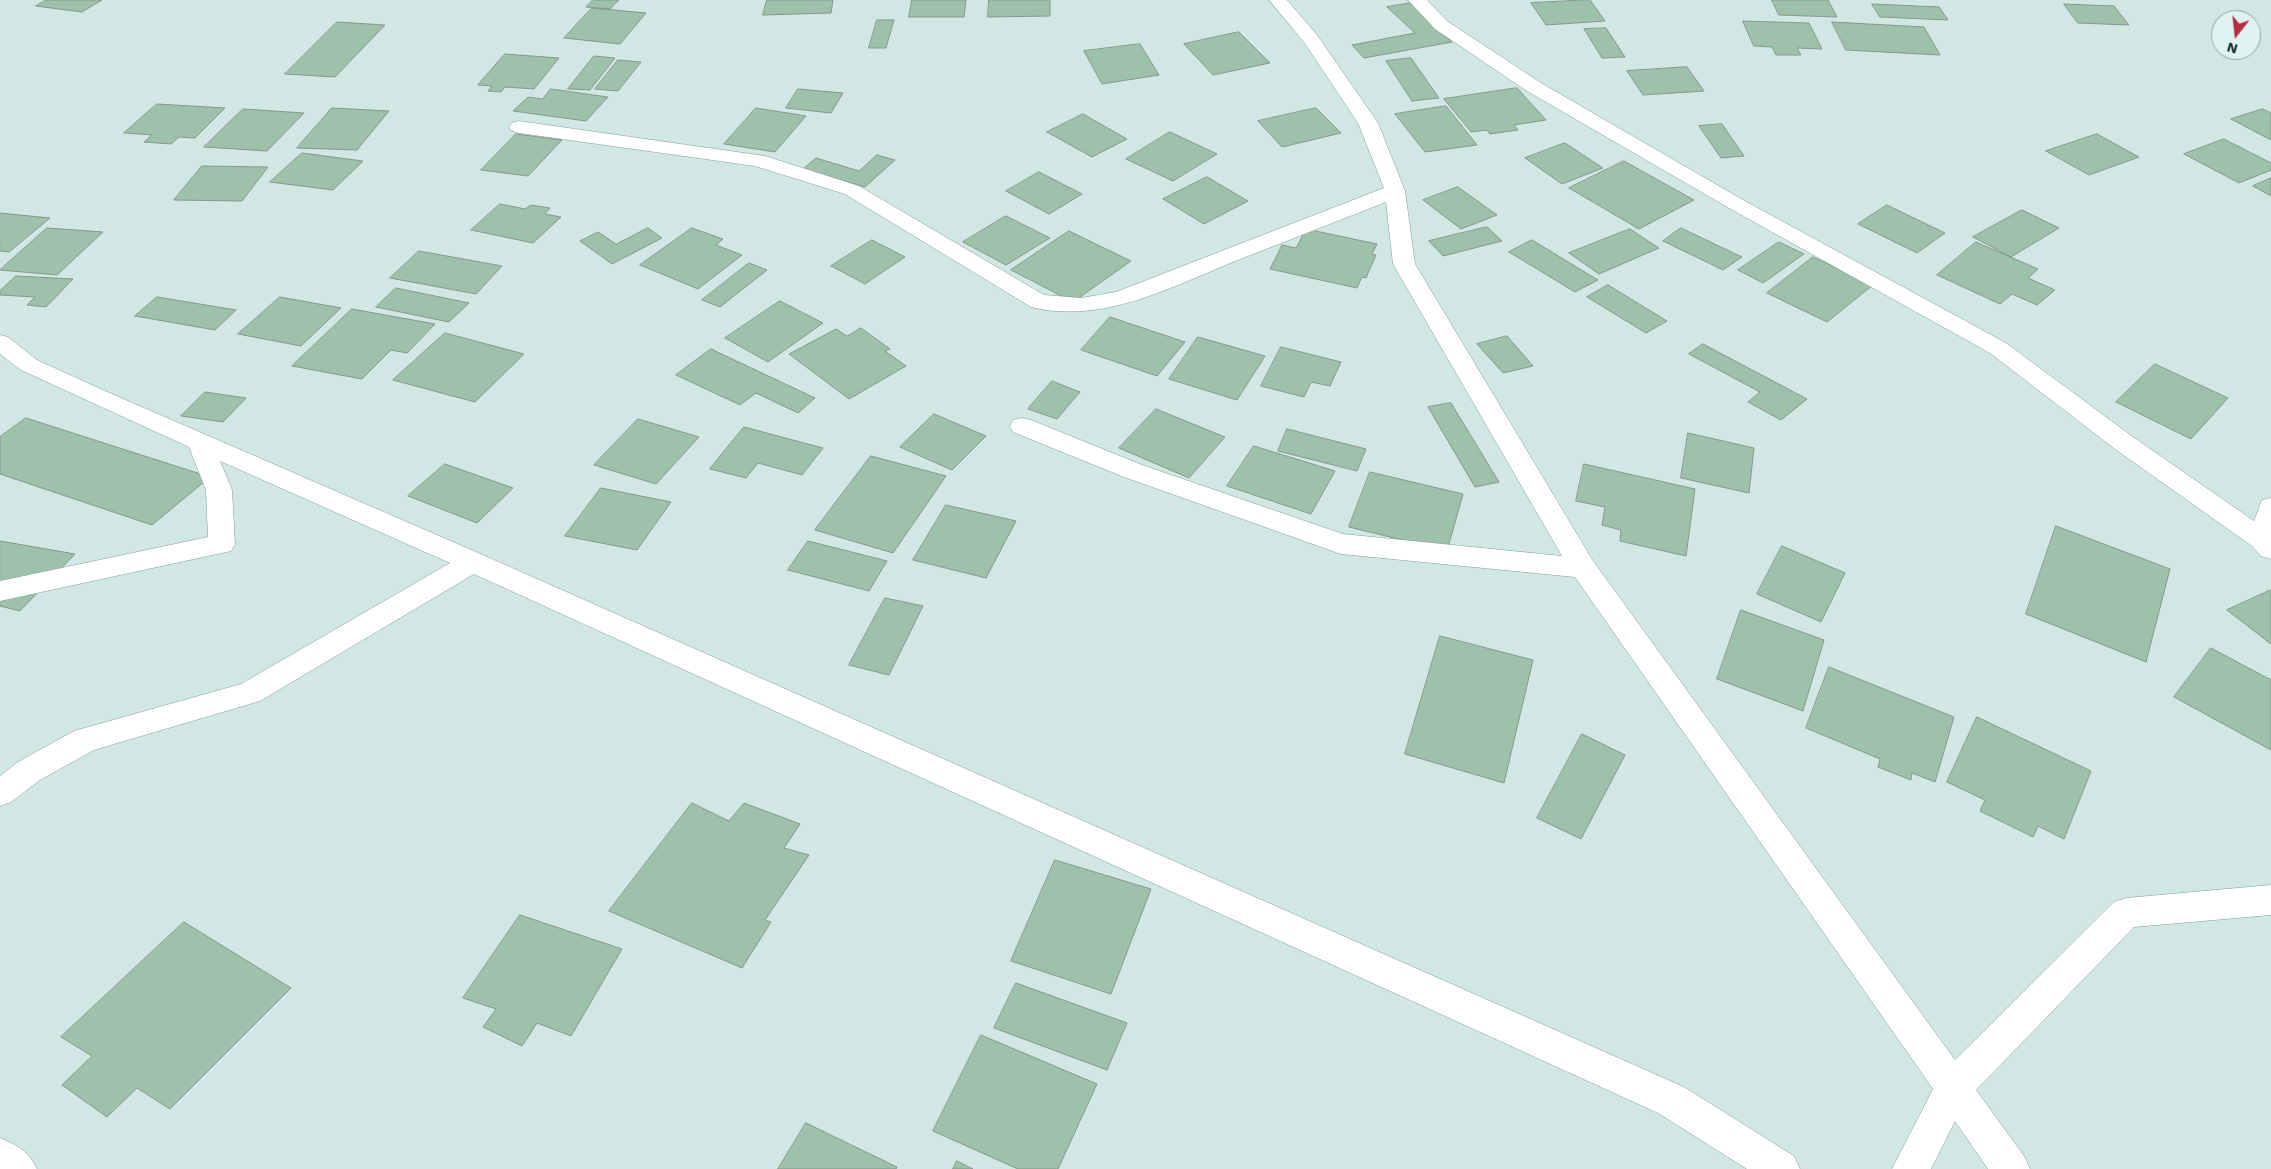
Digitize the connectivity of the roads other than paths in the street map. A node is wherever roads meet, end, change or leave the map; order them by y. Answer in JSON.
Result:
{"nodes":[{"id":1,"x":1278,"y":0,"type":"edge"},
{"id":2,"x":1417,"y":0,"type":"edge"},
{"id":3,"x":519,"y":127,"type":"dead end"},
{"id":4,"x":1395,"y":191,"type":"junction"},
{"id":5,"x":0,"y":342,"type":"edge"},
{"id":6,"x":1022,"y":426,"type":"dead end"},
{"id":7,"x":199,"y":442,"type":"junction"},
{"id":8,"x":2271,"y":507,"type":"edge"},
{"id":9,"x":2266,"y":544,"type":"edge"},
{"id":10,"x":473,"y":562,"type":"junction"},
{"id":11,"x":1582,"y":568,"type":"junction"},
{"id":12,"x":0,"y":591,"type":"edge"},
{"id":13,"x":0,"y":793,"type":"edge"},
{"id":14,"x":2271,"y":900,"type":"edge"},
{"id":15,"x":1953,"y":1088,"type":"junction"},
{"id":16,"x":0,"y":1156,"type":"edge"},
{"id":17,"x":18,"y":1169,"type":"edge"},
{"id":18,"x":1781,"y":1169,"type":"edge"},
{"id":19,"x":1911,"y":1169,"type":"edge"},
{"id":20,"x":2011,"y":1169,"type":"edge"}],
"edges":[{"from":1,"to":4,"type":"street"},
{"from":2,"to":9,"type":"street"},
{"from":3,"to":4,"type":"street"},
{"from":4,"to":11,"type":"street"},
{"from":5,"to":7,"type":"street"},
{"from":6,"to":11,"type":"street"},
{"from":7,"to":10,"type":"street"},
{"from":7,"to":12,"type":"street"},
{"from":8,"to":9,"type":"street"},
{"from":10,"to":13,"type":"street"},
{"from":10,"to":18,"type":"street"},
{"from":11,"to":15,"type":"street"},
{"from":14,"to":15,"type":"street"},
{"from":15,"to":19,"type":"street"},
{"from":15,"to":20,"type":"street"},
{"from":16,"to":17,"type":"street"}]}
